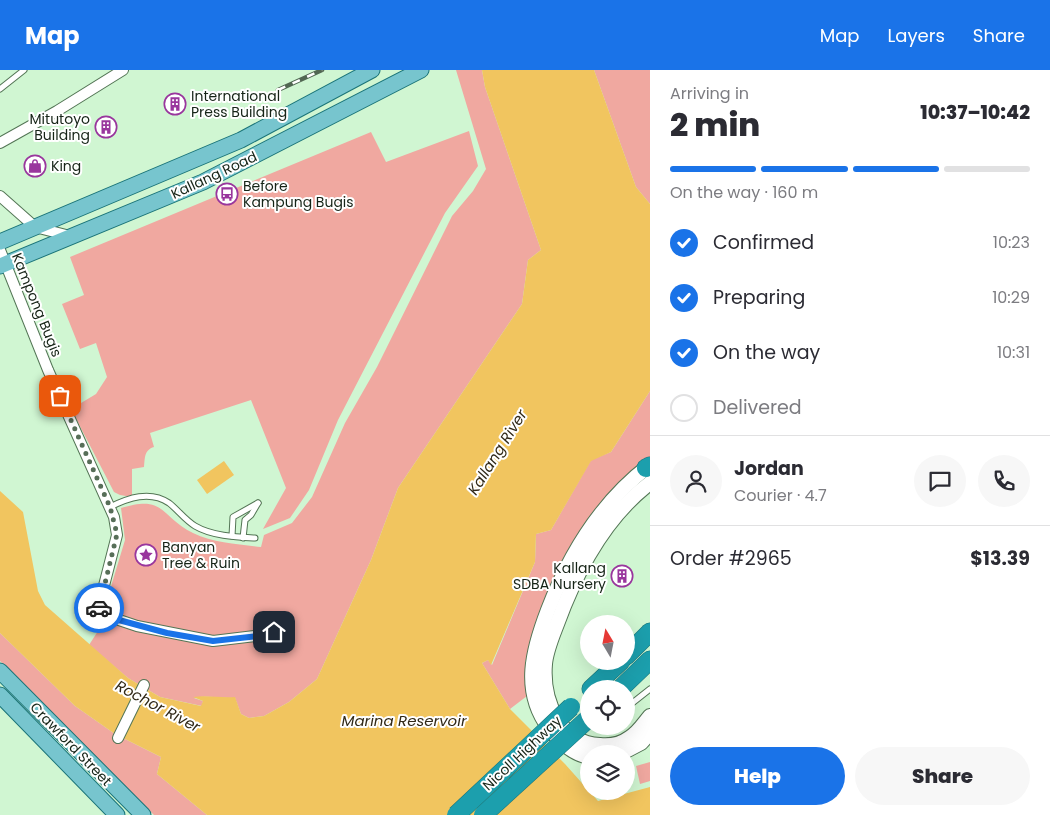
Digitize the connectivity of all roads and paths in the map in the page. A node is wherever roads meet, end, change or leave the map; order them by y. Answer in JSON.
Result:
{"nodes":[{"id":1,"x":24,"y":70,"type":"edge"},
{"id":2,"x":123,"y":70,"type":"edge"},
{"id":3,"x":372,"y":70,"type":"edge"},
{"id":4,"x":421,"y":70,"type":"edge"},
{"id":5,"x":0,"y":89,"type":"edge"},
{"id":6,"x":307,"y":105,"type":"junction"},
{"id":7,"x":329,"y":119,"type":"junction"},
{"id":8,"x":0,"y":143,"type":"edge"},
{"id":9,"x":0,"y":196,"type":"edge"},
{"id":10,"x":35,"y":227,"type":"junction"},
{"id":11,"x":70,"y":236,"type":"junction"},
{"id":12,"x":0,"y":242,"type":"edge"},
{"id":13,"x":2,"y":260,"type":"edge"},
{"id":14,"x":649,"y":471,"type":"edge"},
{"id":15,"x":110,"y":507,"type":"junction"},
{"id":16,"x":232,"y":536,"type":"junction"},
{"id":17,"x":243,"y":538,"type":"junction"},
{"id":18,"x":256,"y":538,"type":"dead end"},
{"id":19,"x":280,"y":622,"type":"dead end"},
{"id":20,"x":650,"y":632,"type":"edge"},
{"id":21,"x":635,"y":647,"type":"edge"},
{"id":22,"x":650,"y":660,"type":"edge"},
{"id":23,"x":611,"y":670,"type":"edge"},
{"id":24,"x":0,"y":671,"type":"edge"},
{"id":25,"x":601,"y":680,"type":"edge"},
{"id":26,"x":629,"y":680,"type":"edge"},
{"id":27,"x":144,"y":685,"type":"dead end"},
{"id":28,"x":650,"y":689,"type":"edge"},
{"id":29,"x":0,"y":695,"type":"edge"},
{"id":30,"x":580,"y":699,"type":"edge"},
{"id":31,"x":635,"y":701,"type":"edge"},
{"id":32,"x":650,"y":716,"type":"edge"},
{"id":33,"x":580,"y":726,"type":"edge"},
{"id":34,"x":650,"y":733,"type":"edge"},
{"id":35,"x":118,"y":738,"type":"dead end"},
{"id":36,"x":635,"y":746,"type":"edge"},
{"id":37,"x":580,"y":753,"type":"edge"},
{"id":38,"x":117,"y":815,"type":"edge"},
{"id":39,"x":143,"y":815,"type":"edge"},
{"id":40,"x":456,"y":815,"type":"edge"},
{"id":41,"x":483,"y":815,"type":"edge"}],
"edges":[{"from":1,"to":5,"type":"lane"},
{"from":2,"to":8,"type":"street"},
{"from":3,"to":6,"type":"main road","name":"Kallang Road"},
{"from":4,"to":7,"type":"main road","name":"Kallang Road"},
{"from":6,"to":7,"type":"main road"},
{"from":6,"to":10,"type":"main road","name":"Kallang Road"},
{"from":7,"to":11,"type":"main road","name":"Kallang Road"},
{"from":9,"to":10,"type":"street"},
{"from":10,"to":11,"type":"street"},
{"from":10,"to":12,"type":"main road","name":"Kallang Road"},
{"from":11,"to":13,"type":"main road","name":"Kallang Road"},
{"from":13,"to":15,"type":"street","name":"Kampong Bugis"},
{"from":14,"to":32,"type":"street"},
{"from":14,"to":37,"type":"street"},
{"from":15,"to":16,"type":"lane"},
{"from":15,"to":19,"type":"street","name":"Kampong Bugis"},
{"from":16,"to":17,"type":"lane"},
{"from":16,"to":17,"type":"lane"},
{"from":17,"to":18,"type":"lane"},
{"from":20,"to":21,"type":"highway"},
{"from":22,"to":26,"type":"highway"},
{"from":23,"to":25,"type":"highway","name":"Nicoll Highway"},
{"from":24,"to":39,"type":"main road","name":"Crawford Street"},
{"from":27,"to":35,"type":"street"},
{"from":28,"to":31,"type":"lane"},
{"from":29,"to":38,"type":"main road","name":"Crawford Street"},
{"from":30,"to":40,"type":"highway","name":"Nicoll Highway","bridge":true},
{"from":33,"to":41,"type":"highway","name":"Nicoll Highway","bridge":true},
{"from":34,"to":36,"type":"street"}]}
